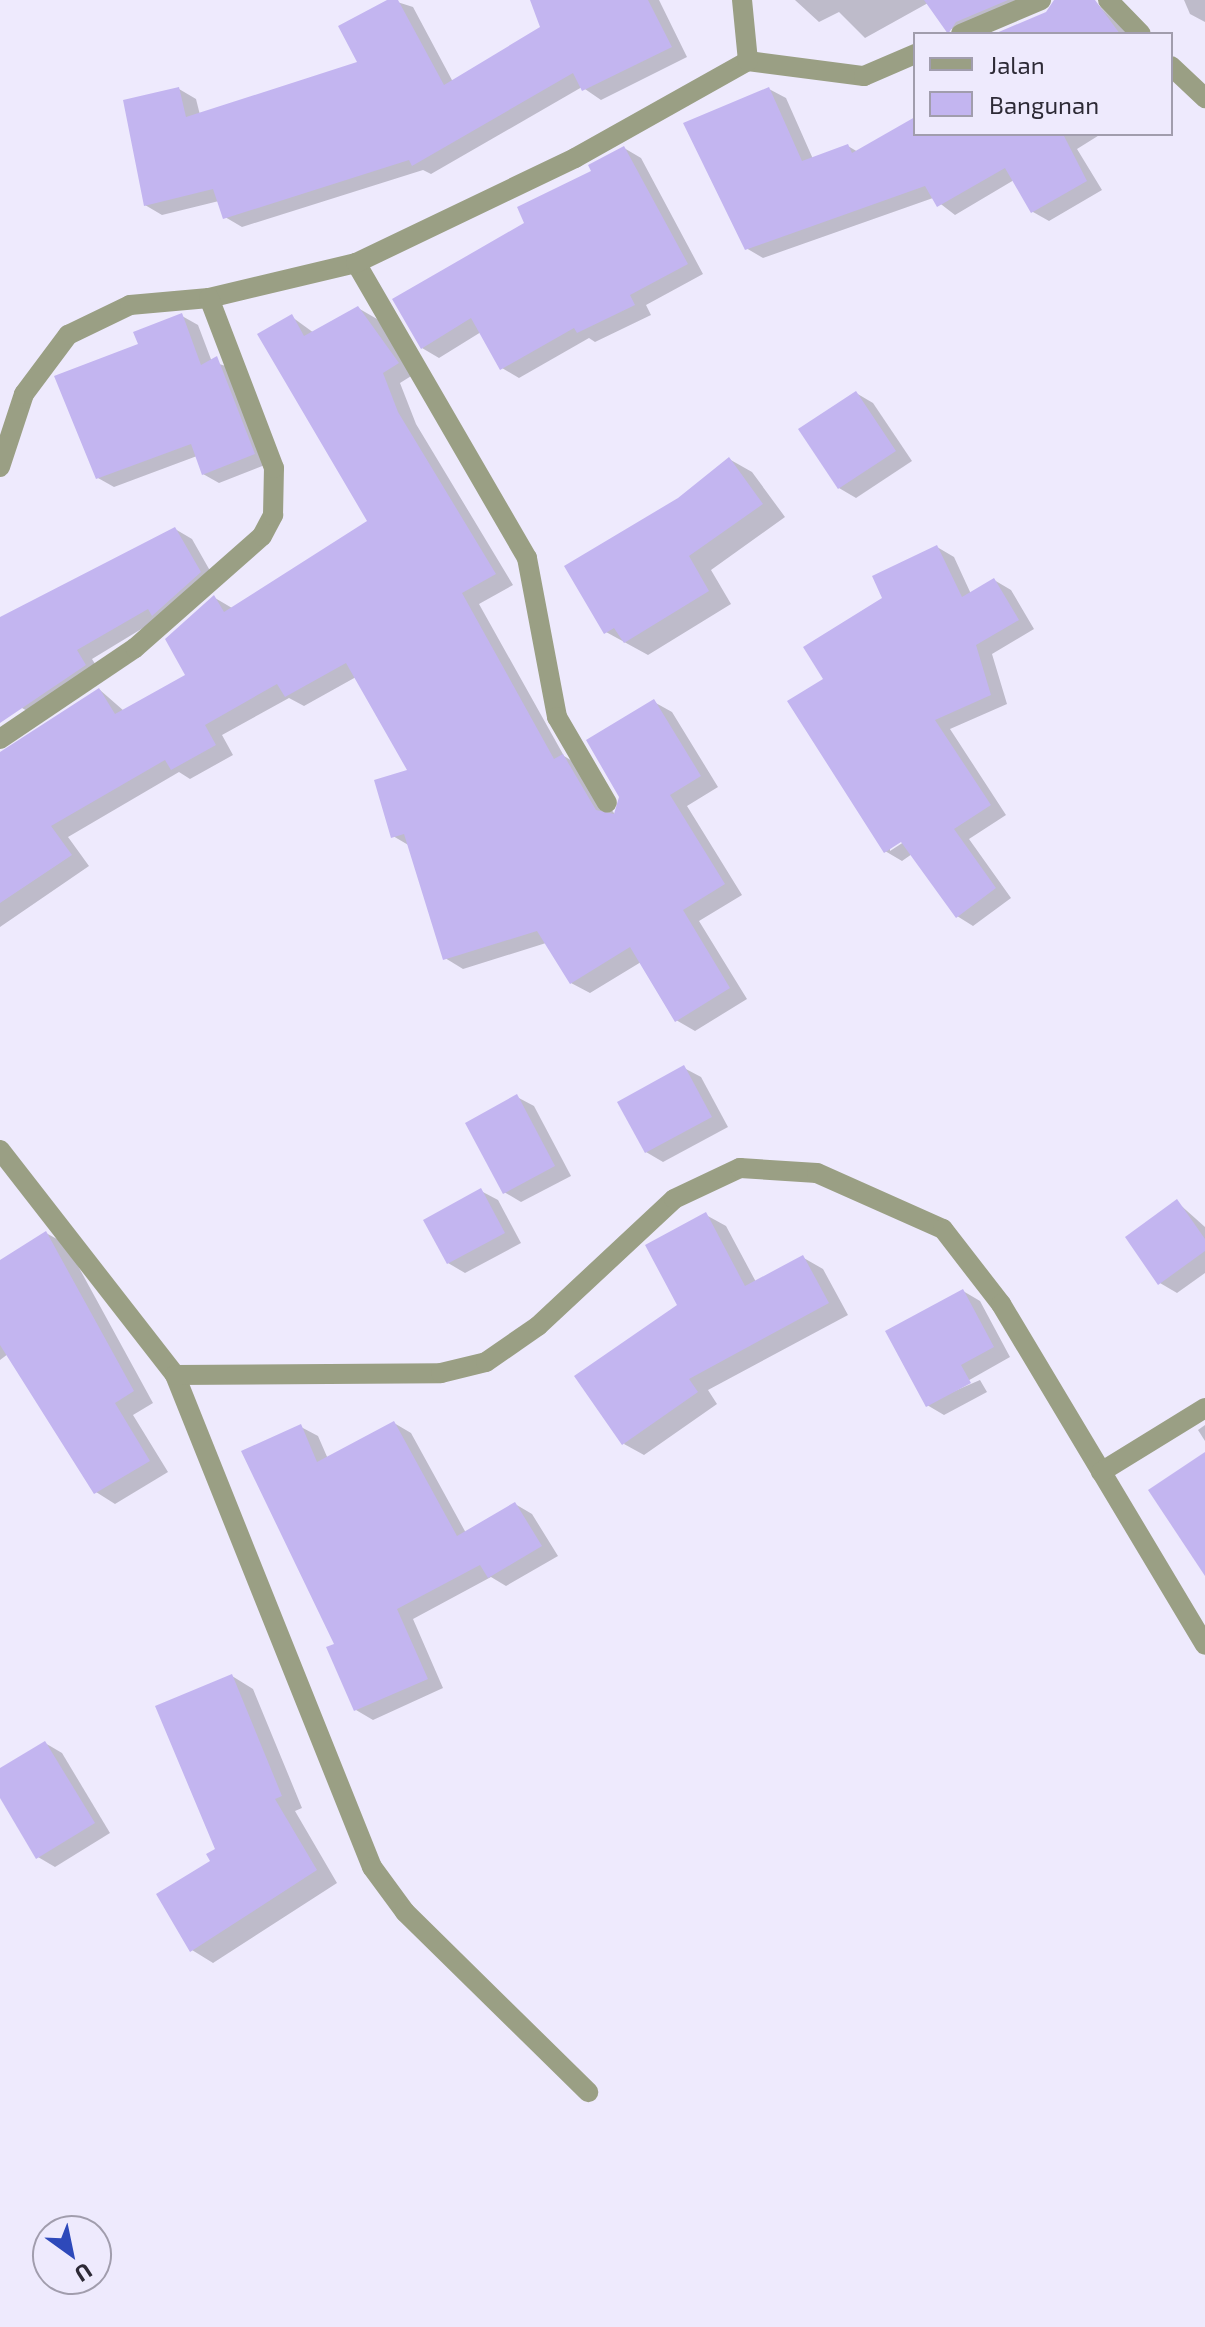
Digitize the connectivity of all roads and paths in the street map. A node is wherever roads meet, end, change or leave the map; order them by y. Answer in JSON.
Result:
{"nodes":[{"id":1,"x":742,"y":0,"type":"edge"},
{"id":2,"x":1041,"y":0,"type":"edge"},
{"id":3,"x":1108,"y":0,"type":"edge"},
{"id":4,"x":966,"y":32,"type":"edge"},
{"id":5,"x":1139,"y":32,"type":"edge"},
{"id":6,"x":913,"y":55,"type":"edge"},
{"id":7,"x":748,"y":61,"type":"junction"},
{"id":8,"x":1173,"y":68,"type":"edge"},
{"id":9,"x":1205,"y":98,"type":"edge"},
{"id":10,"x":356,"y":263,"type":"junction"},
{"id":11,"x":209,"y":298,"type":"junction"},
{"id":12,"x":0,"y":467,"type":"edge"},
{"id":13,"x":0,"y":739,"type":"edge"},
{"id":14,"x":607,"y":803,"type":"dead end"},
{"id":15,"x":0,"y":1150,"type":"edge"},
{"id":16,"x":175,"y":1375,"type":"junction"},
{"id":17,"x":1205,"y":1408,"type":"edge"},
{"id":18,"x":1101,"y":1472,"type":"junction"},
{"id":19,"x":1205,"y":1645,"type":"edge"},
{"id":20,"x":588,"y":2092,"type":"dead end"}],
"edges":[{"from":1,"to":7,"type":"street"},
{"from":2,"to":4,"type":"street"},
{"from":3,"to":5,"type":"street"},
{"from":6,"to":7,"type":"street"},
{"from":7,"to":10,"type":"street"},
{"from":8,"to":9,"type":"street"},
{"from":10,"to":11,"type":"street"},
{"from":10,"to":14,"type":"street"},
{"from":11,"to":12,"type":"street"},
{"from":11,"to":13,"type":"street"},
{"from":15,"to":16,"type":"street"},
{"from":16,"to":18,"type":"street"},
{"from":16,"to":20,"type":"street"},
{"from":17,"to":18,"type":"street"},
{"from":18,"to":19,"type":"street"}]}
